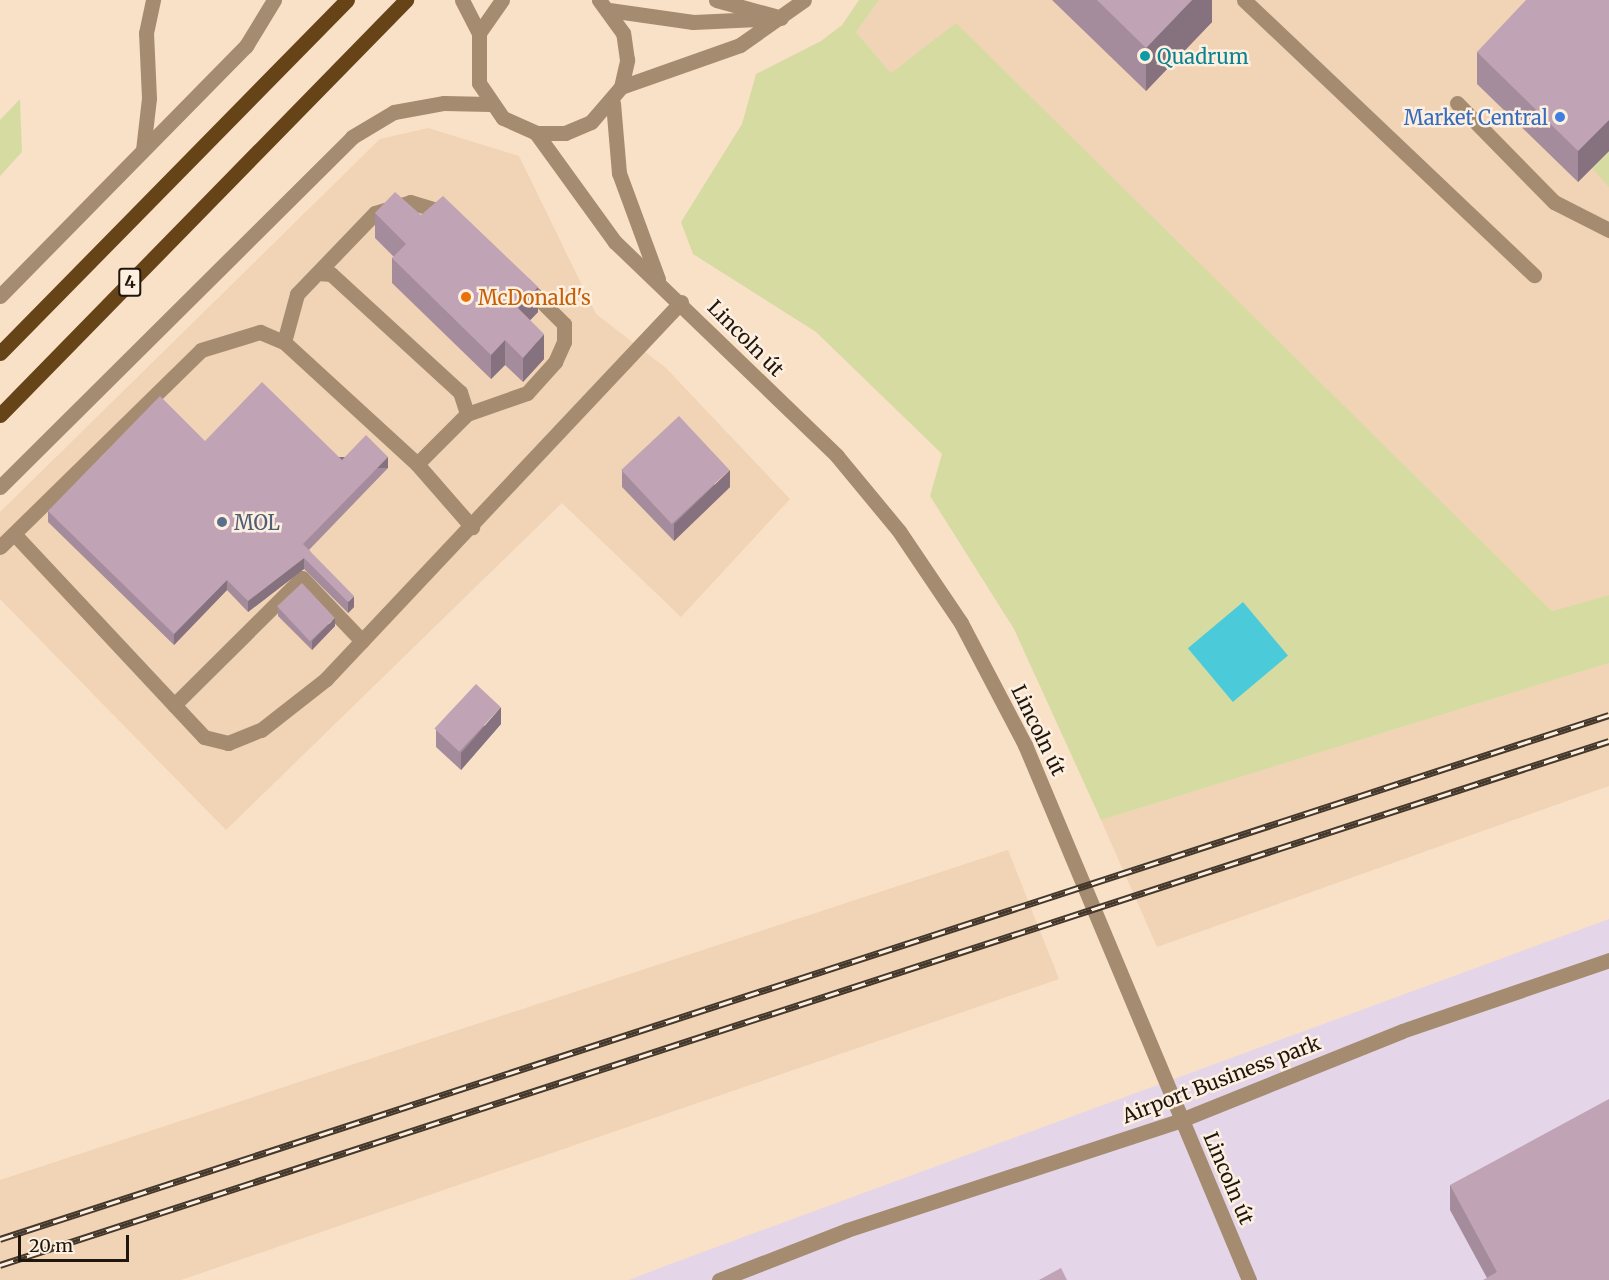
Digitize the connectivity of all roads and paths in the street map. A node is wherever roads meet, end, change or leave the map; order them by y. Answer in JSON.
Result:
{"nodes":[{"id":1,"x":153,"y":0,"type":"edge"},
{"id":2,"x":274,"y":0,"type":"edge"},
{"id":3,"x":347,"y":0,"type":"edge"},
{"id":4,"x":406,"y":0,"type":"edge"},
{"id":5,"x":462,"y":0,"type":"edge"},
{"id":6,"x":502,"y":0,"type":"edge"},
{"id":7,"x":716,"y":0,"type":"edge"},
{"id":8,"x":804,"y":0,"type":"edge"},
{"id":9,"x":1244,"y":0,"type":"edge"},
{"id":10,"x":604,"y":5,"type":"edge"},
{"id":11,"x":784,"y":18,"type":"junction"},
{"id":12,"x":479,"y":33,"type":"junction"},
{"id":13,"x":621,"y":87,"type":"junction"},
{"id":14,"x":613,"y":103,"type":"junction"},
{"id":15,"x":1457,"y":103,"type":"dead end"},
{"id":16,"x":490,"y":104,"type":"junction"},
{"id":17,"x":536,"y":133,"type":"junction"},
{"id":18,"x":142,"y":150,"type":"junction"},
{"id":19,"x":464,"y":227,"type":"edge"},
{"id":20,"x":1609,"y":231,"type":"edge"},
{"id":21,"x":318,"y":273,"type":"junction"},
{"id":22,"x":513,"y":274,"type":"edge"},
{"id":23,"x":1534,"y":275,"type":"dead end"},
{"id":24,"x":659,"y":282,"type":"junction"},
{"id":25,"x":0,"y":296,"type":"edge"},
{"id":26,"x":681,"y":302,"type":"junction"},
{"id":27,"x":284,"y":342,"type":"junction"},
{"id":28,"x":0,"y":353,"type":"edge"},
{"id":29,"x":467,"y":414,"type":"junction"},
{"id":30,"x":0,"y":415,"type":"edge"},
{"id":31,"x":417,"y":464,"type":"junction"},
{"id":32,"x":0,"y":487,"type":"edge"},
{"id":33,"x":472,"y":527,"type":"junction"},
{"id":34,"x":17,"y":537,"type":"junction"},
{"id":35,"x":0,"y":548,"type":"edge"},
{"id":36,"x":362,"y":641,"type":"junction"},
{"id":37,"x":174,"y":705,"type":"junction"},
{"id":38,"x":1609,"y":960,"type":"edge"},
{"id":39,"x":1181,"y":1120,"type":"junction"},
{"id":40,"x":719,"y":1280,"type":"edge"},
{"id":41,"x":1249,"y":1280,"type":"edge"}],
"edges":[{"from":1,"to":18,"type":"street"},
{"from":2,"to":18,"type":"street"},
{"from":3,"to":28,"type":"main road","number":"4"},
{"from":4,"to":30,"type":"main road","number":"4"},
{"from":5,"to":12,"type":"street"},
{"from":6,"to":12,"type":"street"},
{"from":7,"to":11,"type":"street"},
{"from":8,"to":11,"type":"street"},
{"from":9,"to":23,"type":"street"},
{"from":10,"to":11,"type":"street"},
{"from":10,"to":13,"type":"street"},
{"from":11,"to":13,"type":"street"},
{"from":12,"to":16,"type":"street"},
{"from":13,"to":14,"type":"street"},
{"from":14,"to":17,"type":"street"},
{"from":14,"to":24,"type":"street","name":"Lincoln út"},
{"from":15,"to":20,"type":"street"},
{"from":16,"to":17,"type":"street"},
{"from":16,"to":32,"type":"street"},
{"from":17,"to":24,"type":"street","name":"Lincoln út"},
{"from":18,"to":25,"type":"street"},
{"from":19,"to":21,"type":"street"},
{"from":21,"to":27,"type":"street"},
{"from":21,"to":29,"type":"street"},
{"from":22,"to":29,"type":"street"},
{"from":24,"to":26,"type":"street","name":"Lincoln út"},
{"from":26,"to":33,"type":"street"},
{"from":26,"to":39,"type":"street","name":"Lincoln út"},
{"from":27,"to":31,"type":"street"},
{"from":27,"to":34,"type":"street"},
{"from":29,"to":31,"type":"street"},
{"from":31,"to":33,"type":"street"},
{"from":33,"to":36,"type":"street"},
{"from":34,"to":35,"type":"street"},
{"from":34,"to":37,"type":"street"},
{"from":36,"to":37,"type":"street"},
{"from":36,"to":37,"type":"street"},
{"from":38,"to":39,"type":"street","name":"Airport Business park"},
{"from":39,"to":40,"type":"street","name":"Airport Business park"},
{"from":39,"to":41,"type":"street","name":"Lincoln út"}]}
